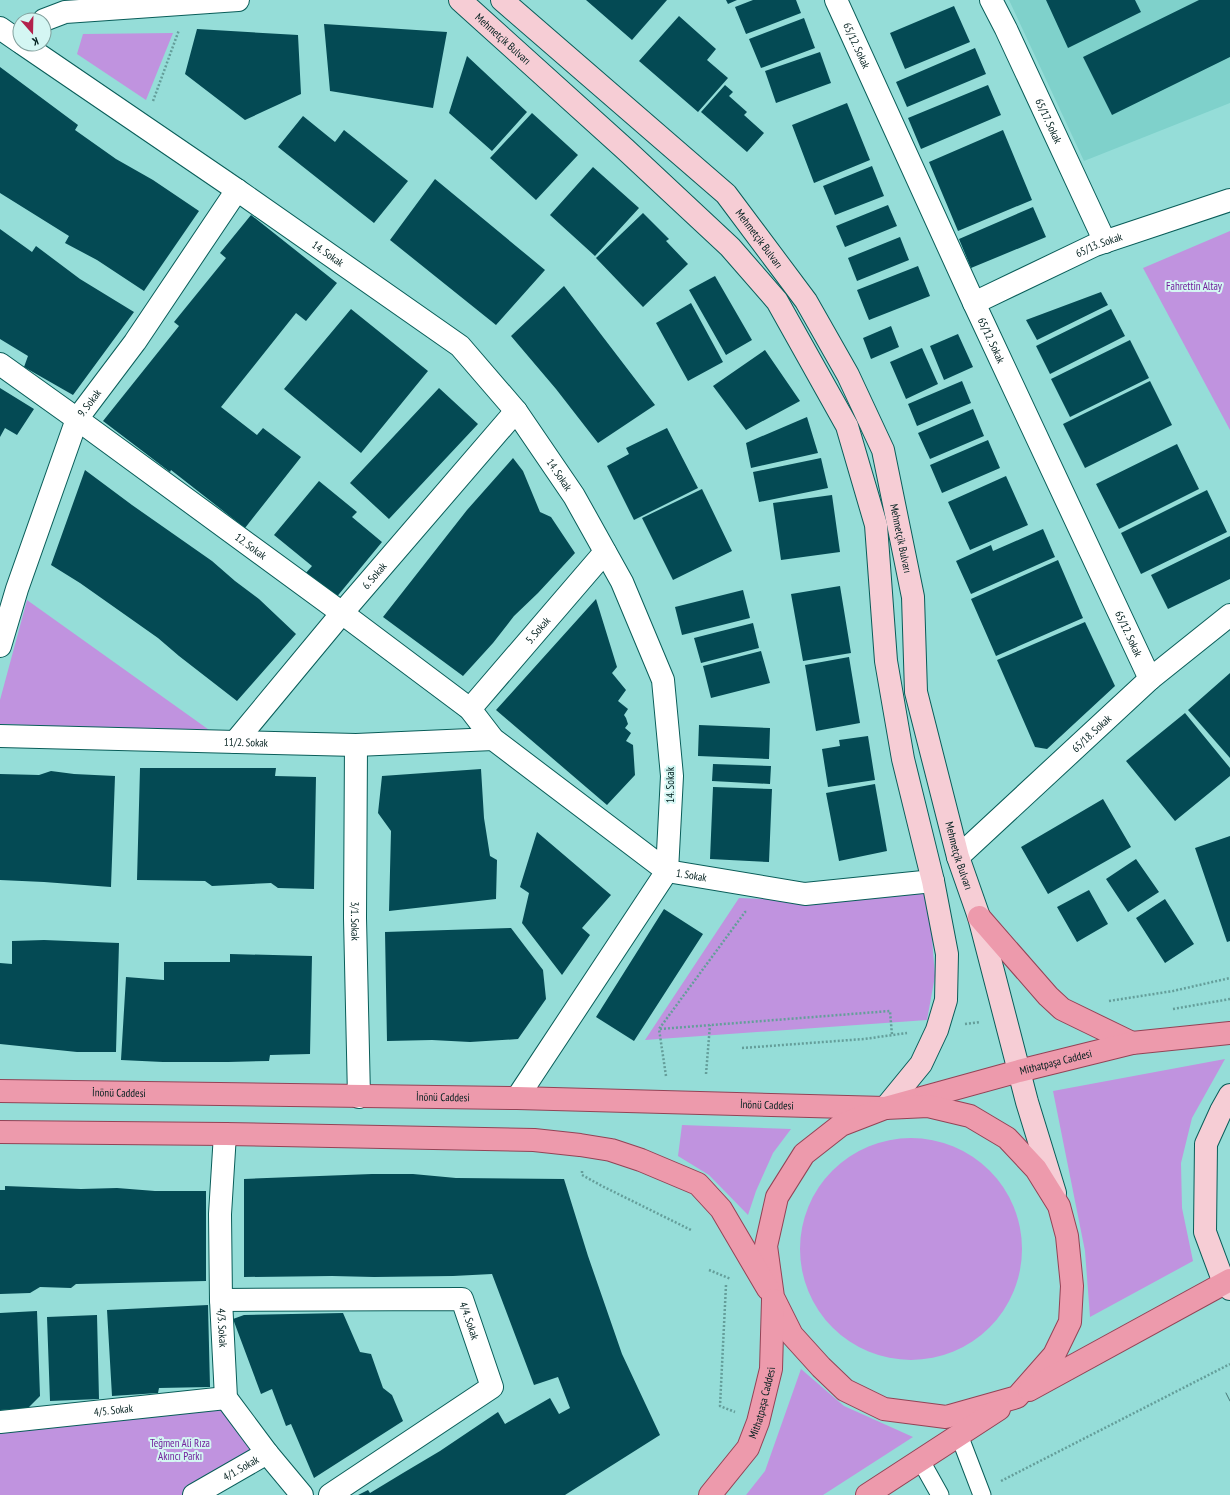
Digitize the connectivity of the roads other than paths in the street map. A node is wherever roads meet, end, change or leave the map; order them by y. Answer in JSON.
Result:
{"nodes":[{"id":1,"x":237,"y":0,"type":"edge"},
{"id":2,"x":460,"y":0,"type":"edge"},
{"id":3,"x":502,"y":0,"type":"edge"},
{"id":4,"x":836,"y":0,"type":"edge"},
{"id":5,"x":991,"y":0,"type":"edge"},
{"id":6,"x":52,"y":17,"type":"edge"},
{"id":7,"x":37,"y":52,"type":"edge"},
{"id":8,"x":237,"y":190,"type":"junction"},
{"id":9,"x":1230,"y":200,"type":"edge"},
{"id":10,"x":1105,"y":242,"type":"junction"},
{"id":11,"x":974,"y":303,"type":"junction"},
{"id":12,"x":0,"y":364,"type":"edge"},
{"id":13,"x":516,"y":411,"type":"junction"},
{"id":14,"x":77,"y":419,"type":"junction"},
{"id":15,"x":605,"y":552,"type":"junction"},
{"id":16,"x":8,"y":586,"type":"edge"},
{"id":17,"x":342,"y":613,"type":"junction"},
{"id":18,"x":1230,"y":615,"type":"edge"},
{"id":19,"x":0,"y":646,"type":"edge"},
{"id":20,"x":1150,"y":679,"type":"junction"},
{"id":21,"x":470,"y":709,"type":"junction"},
{"id":22,"x":0,"y":736,"type":"edge"},
{"id":23,"x":492,"y":739,"type":"junction"},
{"id":24,"x":235,"y":742,"type":"junction"},
{"id":25,"x":356,"y":745,"type":"junction"},
{"id":26,"x":958,"y":858,"type":"junction"},
{"id":27,"x":667,"y":871,"type":"junction"},
{"id":28,"x":933,"y":880,"type":"junction"},
{"id":29,"x":979,"y":917,"type":"junction"},
{"id":30,"x":1230,"y":1033,"type":"edge"},
{"id":31,"x":1132,"y":1043,"type":"junction"},
{"id":32,"x":1019,"y":1072,"type":"junction"},
{"id":33,"x":0,"y":1091,"type":"edge"},
{"id":34,"x":1230,"y":1095,"type":"edge"},
{"id":35,"x":359,"y":1097,"type":"junction"},
{"id":36,"x":517,"y":1098,"type":"junction"},
{"id":37,"x":885,"y":1108,"type":"junction"},
{"id":38,"x":0,"y":1132,"type":"edge"},
{"id":39,"x":225,"y":1134,"type":"junction"},
{"id":40,"x":1059,"y":1206,"type":"junction"},
{"id":41,"x":1228,"y":1284,"type":"edge"},
{"id":42,"x":773,"y":1297,"type":"junction"},
{"id":43,"x":221,"y":1300,"type":"junction"},
{"id":44,"x":1017,"y":1397,"type":"junction"},
{"id":45,"x":226,"y":1398,"type":"junction"},
{"id":46,"x":0,"y":1422,"type":"edge"},
{"id":47,"x":959,"y":1436,"type":"junction"},
{"id":48,"x":267,"y":1453,"type":"junction"},
{"id":49,"x":921,"y":1461,"type":"junction"},
{"id":50,"x":981,"y":1493,"type":"edge"},
{"id":51,"x":194,"y":1495,"type":"edge"},
{"id":52,"x":302,"y":1495,"type":"edge"},
{"id":53,"x":330,"y":1495,"type":"edge"},
{"id":54,"x":710,"y":1495,"type":"edge"},
{"id":55,"x":868,"y":1495,"type":"edge"},
{"id":56,"x":940,"y":1495,"type":"edge"}],
"edges":[{"from":1,"to":6,"type":"street"},
{"from":2,"to":28,"type":"main road","name":"Mehmetçik Bulvarı"},
{"from":3,"to":26,"type":"main road","name":"Mehmetçik Bulvarı"},
{"from":4,"to":11,"type":"street","name":"65/12. Sokak"},
{"from":5,"to":10,"type":"street","name":"65/17. Sokak"},
{"from":7,"to":8,"type":"street","name":"14. Sokak"},
{"from":8,"to":13,"type":"street","name":"14. Sokak"},
{"from":8,"to":14,"type":"street","name":"9. Sokak"},
{"from":9,"to":10,"type":"street","name":"65/13. Sokak"},
{"from":10,"to":11,"type":"street","name":"65/13. Sokak"},
{"from":11,"to":20,"type":"street","name":"65/12. Sokak"},
{"from":12,"to":14,"type":"street","name":"12. Sokak"},
{"from":13,"to":15,"type":"street","name":"14. Sokak"},
{"from":13,"to":17,"type":"street","name":"6. Sokak"},
{"from":14,"to":16,"type":"street","name":"9. Sokak"},
{"from":14,"to":17,"type":"street","name":"12. Sokak"},
{"from":15,"to":21,"type":"street","name":"5. Sokak"},
{"from":15,"to":27,"type":"street","name":"14. Sokak"},
{"from":16,"to":19,"type":"street","name":"9. Sokak"},
{"from":17,"to":21,"type":"street","name":"12. Sokak"},
{"from":17,"to":24,"type":"street","name":"6. Sokak"},
{"from":18,"to":20,"type":"street","name":"65/18. Sokak"},
{"from":20,"to":26,"type":"street","name":"65/18. Sokak"},
{"from":21,"to":23,"type":"street","name":"12. Sokak"},
{"from":22,"to":24,"type":"street","name":"11/2. Sokak"},
{"from":23,"to":25,"type":"street","name":"11/2. Sokak"},
{"from":23,"to":27,"type":"street","name":"1. Sokak"},
{"from":24,"to":25,"type":"street","name":"11/2. Sokak"},
{"from":25,"to":35,"type":"street","name":"3/1. Sokak"},
{"from":26,"to":29,"type":"main road","name":"Mehmetçik Bulvarı"},
{"from":27,"to":28,"type":"street","name":"1. Sokak"},
{"from":27,"to":36,"type":"street"},
{"from":28,"to":37,"type":"main road","name":"Mehmetçik Bulvarı"},
{"from":29,"to":31,"type":"main road"},
{"from":29,"to":32,"type":"main road","name":"Mehmetçik Bulvarı"},
{"from":30,"to":31,"type":"main road","name":"Mithatpaşa Caddesi"},
{"from":31,"to":32,"type":"main road","name":"Mithatpaşa Caddesi"},
{"from":32,"to":37,"type":"main road","name":"Mithatpaşa Caddesi"},
{"from":32,"to":40,"type":"main road","name":"Mehmetçik Bulvarı"},
{"from":33,"to":35,"type":"main road","name":"İnönü Caddesi"},
{"from":34,"to":41,"type":"main road"},
{"from":35,"to":36,"type":"main road","name":"İnönü Caddesi"},
{"from":36,"to":37,"type":"main road","name":"İnönü Caddesi"},
{"from":37,"to":40,"type":"main road"},
{"from":37,"to":42,"type":"main road"},
{"from":38,"to":39,"type":"main road"},
{"from":39,"to":42,"type":"main road"},
{"from":39,"to":43,"type":"street","name":"4/3. Sokak"},
{"from":40,"to":44,"type":"main road"},
{"from":41,"to":44,"type":"main road"},
{"from":42,"to":44,"type":"main road"},
{"from":42,"to":54,"type":"main road","name":"Mithatpaşa Caddesi"},
{"from":43,"to":45,"type":"street","name":"4/3. Sokak"},
{"from":43,"to":53,"type":"street","name":"4/4. Sokak"},
{"from":44,"to":47,"type":"main road"},
{"from":45,"to":46,"type":"street","name":"4/5. Sokak"},
{"from":45,"to":48,"type":"street"},
{"from":47,"to":49,"type":"main road"},
{"from":47,"to":50,"type":"lane"},
{"from":48,"to":51,"type":"street","name":"4/1. Sokak"},
{"from":48,"to":52,"type":"street"},
{"from":49,"to":55,"type":"main road"},
{"from":49,"to":56,"type":"lane"}]}
